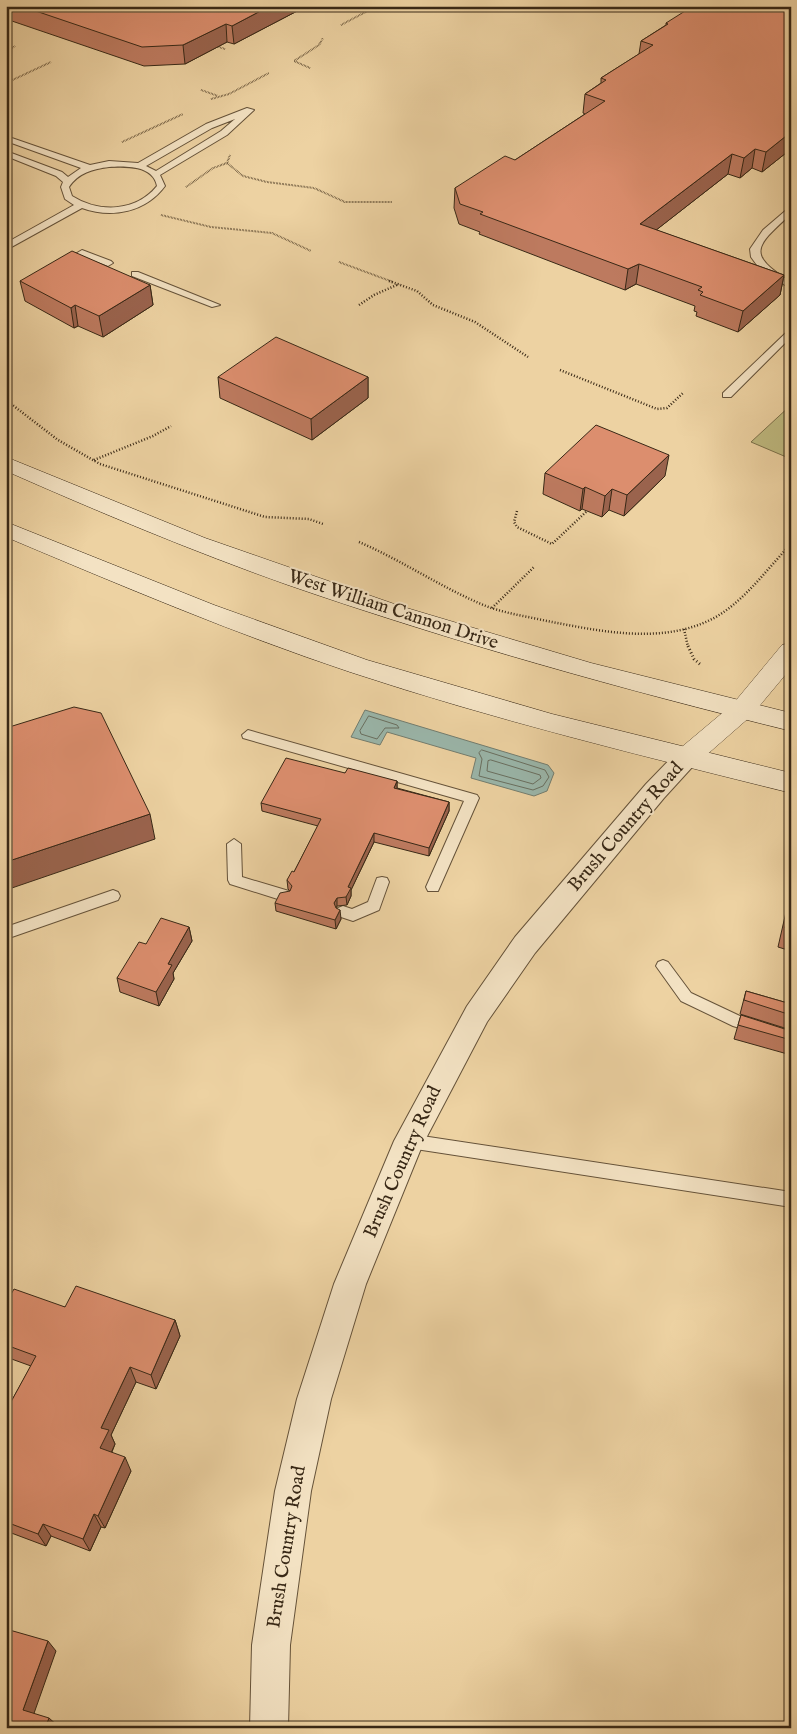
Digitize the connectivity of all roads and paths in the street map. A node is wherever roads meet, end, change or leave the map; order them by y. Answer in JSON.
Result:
{"nodes":[{"id":1,"x":367,"y":6,"type":"edge"},
{"id":2,"x":667,"y":6,"type":"edge"},
{"id":3,"x":676,"y":6,"type":"edge"},
{"id":4,"x":375,"y":7,"type":"edge"},
{"id":5,"x":384,"y":8,"type":"dead end"},
{"id":6,"x":341,"y":25,"type":"dead end"},
{"id":7,"x":322,"y":38,"type":"dead end"},
{"id":8,"x":15,"y":46,"type":"dead end"},
{"id":9,"x":216,"y":46,"type":"edge"},
{"id":10,"x":225,"y":49,"type":"dead end"},
{"id":11,"x":6,"y":52,"type":"edge"},
{"id":12,"x":51,"y":62,"type":"dead end"},
{"id":13,"x":310,"y":68,"type":"dead end"},
{"id":14,"x":269,"y":74,"type":"dead end"},
{"id":15,"x":6,"y":83,"type":"edge"},
{"id":16,"x":201,"y":90,"type":"dead end"},
{"id":17,"x":218,"y":96,"type":"junction"},
{"id":18,"x":211,"y":99,"type":"dead end"},
{"id":19,"x":183,"y":114,"type":"dead end"},
{"id":20,"x":6,"y":138,"type":"edge"},
{"id":21,"x":122,"y":142,"type":"dead end"},
{"id":22,"x":6,"y":152,"type":"edge"},
{"id":23,"x":232,"y":152,"type":"dead end"},
{"id":24,"x":227,"y":164,"type":"junction"},
{"id":25,"x":139,"y":166,"type":"junction"},
{"id":26,"x":89,"y":168,"type":"junction"},
{"id":27,"x":156,"y":174,"type":"junction"},
{"id":28,"x":68,"y":182,"type":"junction"},
{"id":29,"x":186,"y":187,"type":"dead end"},
{"id":30,"x":392,"y":202,"type":"dead end"},
{"id":31,"x":81,"y":205,"type":"junction"},
{"id":32,"x":791,"y":209,"type":"edge"},
{"id":33,"x":159,"y":214,"type":"dead end"},
{"id":34,"x":6,"y":247,"type":"edge"},
{"id":35,"x":311,"y":251,"type":"dead end"},
{"id":36,"x":82,"y":253,"type":"edge"},
{"id":37,"x":340,"y":262,"type":"dead end"},
{"id":38,"x":108,"y":263,"type":"dead end"},
{"id":39,"x":135,"y":274,"type":"dead end"},
{"id":40,"x":400,"y":284,"type":"junction"},
{"id":41,"x":791,"y":286,"type":"edge"},
{"id":42,"x":215,"y":304,"type":"dead end"},
{"id":43,"x":359,"y":305,"type":"dead end"},
{"id":44,"x":791,"y":331,"type":"edge"},
{"id":45,"x":528,"y":357,"type":"dead end"},
{"id":46,"x":560,"y":370,"type":"dead end"},
{"id":47,"x":684,"y":392,"type":"dead end"},
{"id":48,"x":727,"y":395,"type":"dead end"},
{"id":49,"x":6,"y":400,"type":"edge"},
{"id":50,"x":171,"y":426,"type":"dead end"},
{"id":51,"x":93,"y":460,"type":"junction"},
{"id":52,"x":6,"y":463,"type":"edge"},
{"id":53,"x":587,"y":510,"type":"edge"},
{"id":54,"x":517,"y":511,"type":"dead end"},
{"id":55,"x":323,"y":524,"type":"dead end"},
{"id":56,"x":6,"y":530,"type":"edge"},
{"id":57,"x":359,"y":542,"type":"dead end"},
{"id":58,"x":791,"y":544,"type":"edge"},
{"id":59,"x":534,"y":567,"type":"dead end"},
{"id":60,"x":492,"y":608,"type":"junction"},
{"id":61,"x":684,"y":629,"type":"junction"},
{"id":62,"x":791,"y":651,"type":"edge"},
{"id":63,"x":701,"y":665,"type":"dead end"},
{"id":64,"x":742,"y":710,"type":"junction"},
{"id":65,"x":791,"y":722,"type":"edge"},
{"id":66,"x":248,"y":736,"type":"dead end"},
{"id":67,"x":686,"y":758,"type":"junction"},
{"id":68,"x":791,"y":783,"type":"edge"},
{"id":69,"x":234,"y":844,"type":"dead end"},
{"id":70,"x":382,"y":882,"type":"dead end"},
{"id":71,"x":433,"y":887,"type":"dead end"},
{"id":72,"x":284,"y":895,"type":"edge"},
{"id":73,"x":113,"y":896,"type":"dead end"},
{"id":74,"x":344,"y":912,"type":"dead end"},
{"id":75,"x":6,"y":934,"type":"edge"},
{"id":76,"x":663,"y":966,"type":"dead end"},
{"id":77,"x":791,"y":1038,"type":"edge"},
{"id":78,"x":409,"y":1141,"type":"junction"},
{"id":79,"x":791,"y":1200,"type":"edge"},
{"id":80,"x":269,"y":1728,"type":"edge"}],
"edges":[{"from":1,"to":4,"type":"path"},
{"from":2,"to":3,"type":"path"},
{"from":4,"to":5,"type":"path"},
{"from":4,"to":6,"type":"path"},
{"from":7,"to":13,"type":"path"},
{"from":8,"to":11,"type":"path"},
{"from":9,"to":10,"type":"path"},
{"from":12,"to":15,"type":"path"},
{"from":14,"to":17,"type":"path"},
{"from":16,"to":17,"type":"path"},
{"from":17,"to":18,"type":"path"},
{"from":19,"to":21,"type":"path"},
{"from":20,"to":26,"type":"lane"},
{"from":22,"to":28,"type":"lane"},
{"from":23,"to":24,"type":"path"},
{"from":24,"to":29,"type":"path"},
{"from":24,"to":30,"type":"path"},
{"from":25,"to":26,"type":"lane"},
{"from":25,"to":27,"type":"lane"},
{"from":25,"to":27,"type":"lane"},
{"from":26,"to":28,"type":"lane"},
{"from":27,"to":31,"type":"lane"},
{"from":28,"to":31,"type":"lane"},
{"from":31,"to":34,"type":"lane"},
{"from":32,"to":41,"type":"lane"},
{"from":33,"to":35,"type":"path"},
{"from":36,"to":38,"type":"lane"},
{"from":37,"to":40,"type":"path"},
{"from":39,"to":42,"type":"lane"},
{"from":40,"to":43,"type":"path"},
{"from":40,"to":45,"type":"path"},
{"from":44,"to":48,"type":"lane"},
{"from":46,"to":47,"type":"path"},
{"from":49,"to":51,"type":"path"},
{"from":50,"to":51,"type":"path"},
{"from":51,"to":55,"type":"path"},
{"from":52,"to":64,"type":"main road","name":"West William Cannon Drive"},
{"from":53,"to":54,"type":"path"},
{"from":56,"to":67,"type":"main road"},
{"from":57,"to":60,"type":"path"},
{"from":58,"to":61,"type":"path"},
{"from":59,"to":60,"type":"path"},
{"from":60,"to":61,"type":"path"},
{"from":61,"to":63,"type":"path"},
{"from":62,"to":64,"type":"main road","name":"Brush Country Road"},
{"from":64,"to":65,"type":"main road","name":"West William Cannon Drive"},
{"from":64,"to":67,"type":"main road","name":"Brush Country Road"},
{"from":66,"to":71,"type":"lane"},
{"from":67,"to":68,"type":"main road"},
{"from":67,"to":78,"type":"street","name":"Brush Country Road"},
{"from":69,"to":72,"type":"lane"},
{"from":70,"to":74,"type":"lane"},
{"from":73,"to":75,"type":"lane"},
{"from":76,"to":77,"type":"lane"},
{"from":78,"to":79,"type":"lane"},
{"from":78,"to":80,"type":"street","name":"Brush Country Road"}]}
